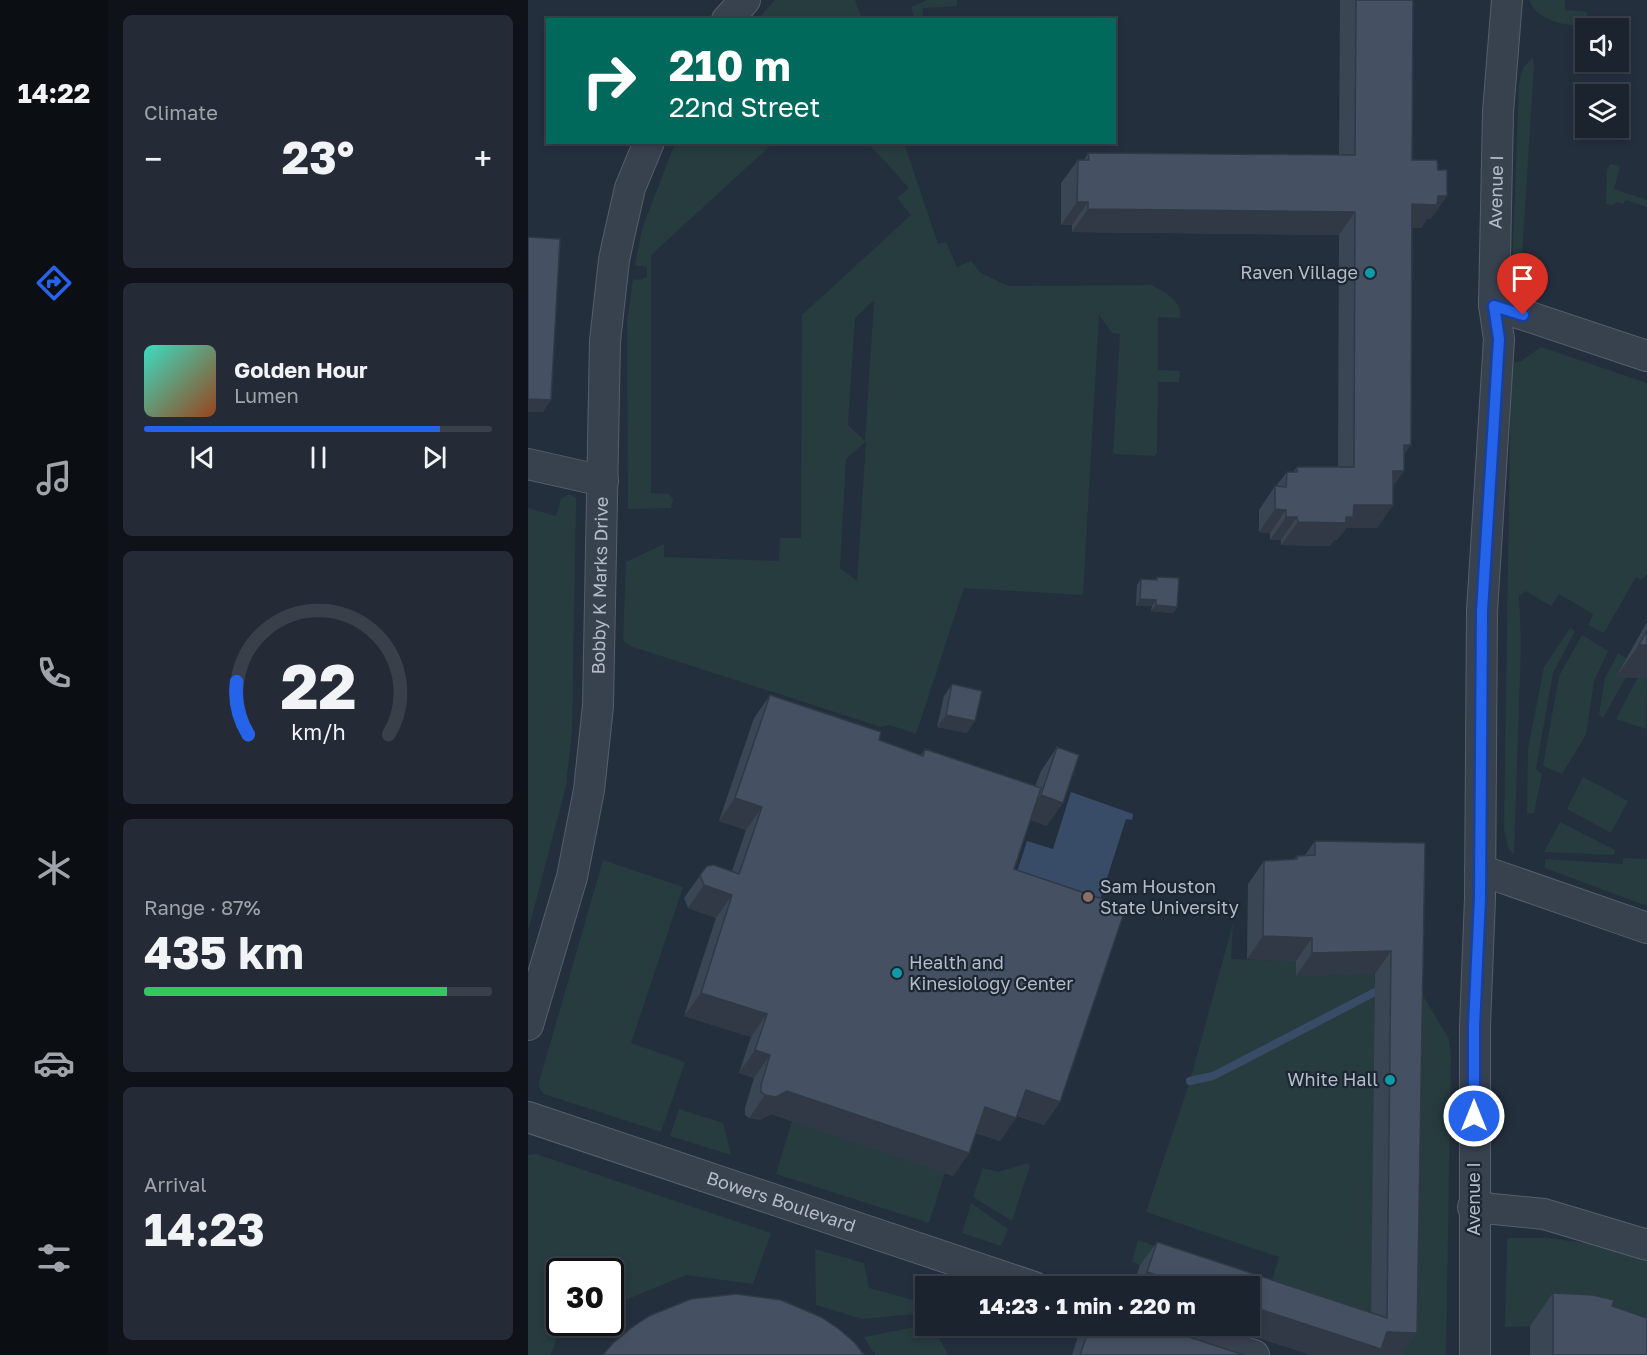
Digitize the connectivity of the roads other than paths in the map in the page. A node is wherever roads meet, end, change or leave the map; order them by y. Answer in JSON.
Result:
{"nodes":[{"id":1,"x":745,"y":0,"type":"edge"},
{"id":2,"x":1507,"y":0,"type":"edge"},
{"id":3,"x":729,"y":18,"type":"edge"},
{"id":4,"x":648,"y":144,"type":"edge"},
{"id":5,"x":1494,"y":306,"type":"junction"},
{"id":6,"x":1647,"y":356,"type":"edge"},
{"id":7,"x":528,"y":464,"type":"edge"},
{"id":8,"x":603,"y":482,"type":"junction"},
{"id":9,"x":1480,"y":870,"type":"junction"},
{"id":10,"x":1647,"y":928,"type":"edge"},
{"id":11,"x":528,"y":1025,"type":"edge"},
{"id":12,"x":528,"y":1117,"type":"edge"},
{"id":13,"x":1473,"y":1207,"type":"junction"},
{"id":14,"x":1647,"y":1245,"type":"edge"},
{"id":15,"x":1001,"y":1276,"type":"edge"},
{"id":16,"x":1191,"y":1336,"type":"edge"},
{"id":17,"x":1254,"y":1355,"type":"edge"},
{"id":18,"x":1475,"y":1355,"type":"edge"}],
"edges":[{"from":1,"to":3,"type":"street"},
{"from":2,"to":5,"type":"street","name":"Avenue I"},
{"from":4,"to":8,"type":"street","name":"Bobby K Marks Drive"},
{"from":5,"to":6,"type":"street"},
{"from":5,"to":9,"type":"street","name":"Avenue I"},
{"from":7,"to":8,"type":"street"},
{"from":8,"to":11,"type":"street","name":"Bobby K Marks Drive"},
{"from":9,"to":10,"type":"street"},
{"from":9,"to":13,"type":"street","name":"Avenue I"},
{"from":12,"to":15,"type":"street","name":"Bowers Boulevard"},
{"from":13,"to":14,"type":"street"},
{"from":13,"to":18,"type":"street","name":"Avenue I"},
{"from":16,"to":17,"type":"street"}]}
